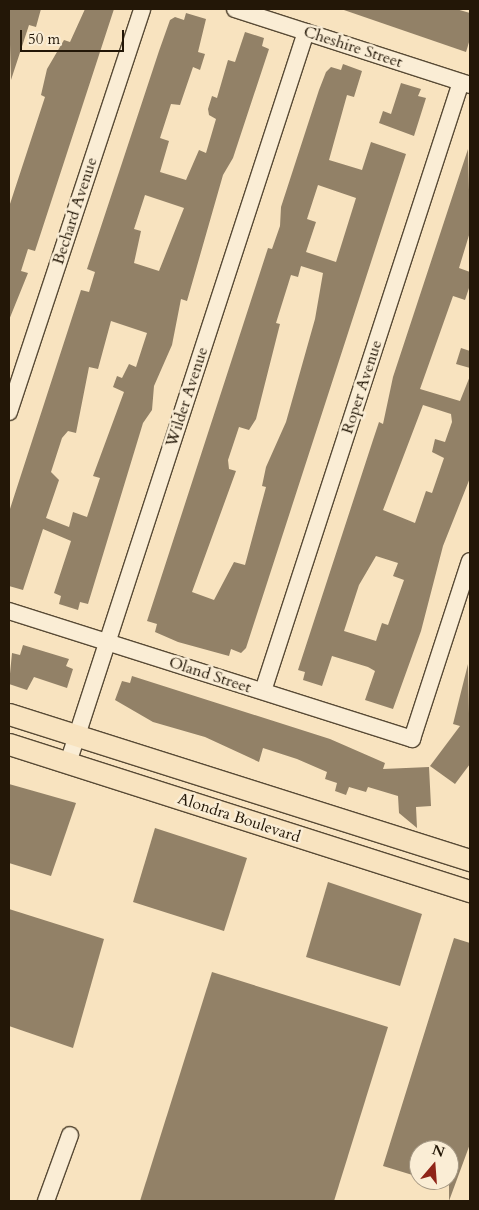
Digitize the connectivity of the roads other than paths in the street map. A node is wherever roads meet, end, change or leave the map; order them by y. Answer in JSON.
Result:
{"nodes":[{"id":1,"x":142,"y":9,"type":"edge"},
{"id":2,"x":235,"y":9,"type":"edge"},
{"id":3,"x":306,"y":32,"type":"junction"},
{"id":4,"x":465,"y":84,"type":"edge"},
{"id":5,"x":9,"y":412,"type":"edge"},
{"id":6,"x":470,"y":561,"type":"edge"},
{"id":7,"x":9,"y":610,"type":"edge"},
{"id":8,"x":107,"y":642,"type":"junction"},
{"id":9,"x":262,"y":691,"type":"junction"},
{"id":10,"x":9,"y":714,"type":"edge"},
{"id":11,"x":77,"y":736,"type":"junction"},
{"id":12,"x":9,"y":744,"type":"edge"},
{"id":13,"x":68,"y":763,"type":"junction"},
{"id":14,"x":470,"y":860,"type":"edge"},
{"id":15,"x":470,"y":891,"type":"edge"},
{"id":16,"x":70,"y":1134,"type":"dead end"},
{"id":17,"x":46,"y":1201,"type":"edge"}],
"edges":[{"from":1,"to":5,"type":"street","name":"Bechard Avenue"},
{"from":2,"to":3,"type":"street","name":"Cheshire Street"},
{"from":3,"to":4,"type":"street","name":"Cheshire Street"},
{"from":3,"to":8,"type":"street","name":"Wilder Avenue"},
{"from":4,"to":9,"type":"street","name":"Roper Avenue"},
{"from":6,"to":9,"type":"street","name":"Oland Street"},
{"from":7,"to":8,"type":"street","name":"Oland Street"},
{"from":8,"to":9,"type":"street","name":"Oland Street"},
{"from":8,"to":11,"type":"street","name":"Wilder Avenue"},
{"from":10,"to":11,"type":"main road","name":"Alondra Boulevard"},
{"from":11,"to":13,"type":"street","name":"Wilder Avenue"},
{"from":11,"to":14,"type":"main road","name":"Alondra Boulevard"},
{"from":12,"to":13,"type":"main road","name":"Alondra Boulevard"},
{"from":13,"to":15,"type":"main road","name":"Alondra Boulevard"},
{"from":16,"to":17,"type":"street"}]}
